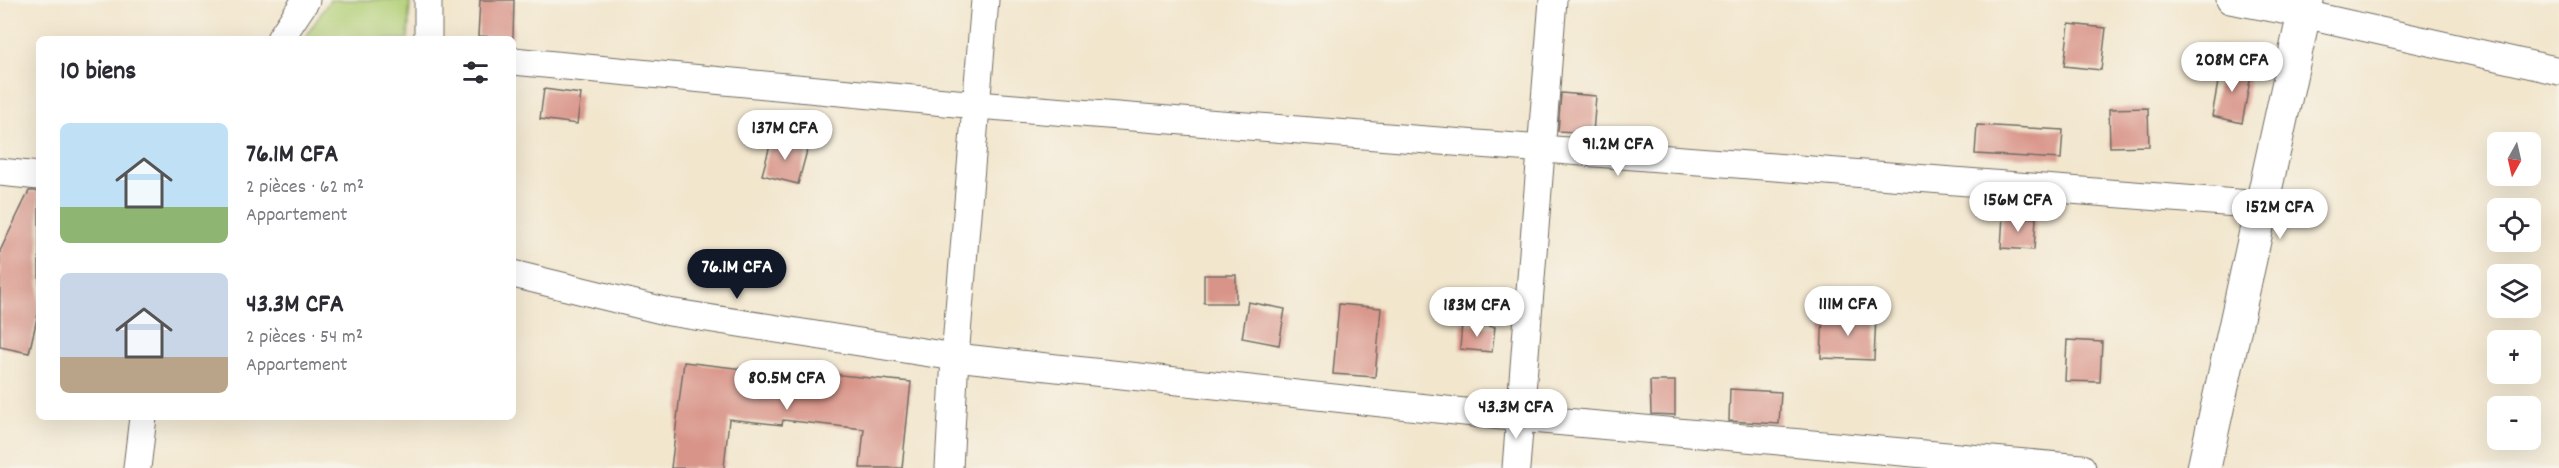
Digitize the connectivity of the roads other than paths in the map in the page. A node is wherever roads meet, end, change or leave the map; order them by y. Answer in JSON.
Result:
{"nodes":[{"id":1,"x":306,"y":0,"type":"edge"},
{"id":2,"x":428,"y":0,"type":"edge"},
{"id":3,"x":985,"y":0,"type":"edge"},
{"id":4,"x":1553,"y":0,"type":"edge"},
{"id":5,"x":2230,"y":0,"type":"edge"},
{"id":6,"x":2306,"y":7,"type":"edge"},
{"id":7,"x":282,"y":36,"type":"edge"},
{"id":8,"x":428,"y":36,"type":"edge"},
{"id":9,"x":516,"y":61,"type":"edge"},
{"id":10,"x":2559,"y":71,"type":"edge"},
{"id":11,"x":977,"y":105,"type":"junction"},
{"id":12,"x":1541,"y":149,"type":"junction"},
{"id":13,"x":0,"y":172,"type":"edge"},
{"id":14,"x":36,"y":176,"type":"edge"},
{"id":15,"x":2262,"y":205,"type":"junction"},
{"id":16,"x":516,"y":275,"type":"edge"},
{"id":17,"x":955,"y":357,"type":"junction"},
{"id":18,"x":1520,"y":418,"type":"junction"},
{"id":19,"x":143,"y":420,"type":"edge"},
{"id":20,"x":137,"y":468,"type":"edge"},
{"id":21,"x":949,"y":468,"type":"edge"},
{"id":22,"x":1516,"y":468,"type":"edge"},
{"id":23,"x":2082,"y":468,"type":"edge"},
{"id":24,"x":2204,"y":468,"type":"edge"}],
"edges":[{"from":1,"to":7,"type":"street"},
{"from":2,"to":8,"type":"street"},
{"from":3,"to":11,"type":"street"},
{"from":4,"to":12,"type":"street"},
{"from":5,"to":6,"type":"street"},
{"from":6,"to":10,"type":"street"},
{"from":6,"to":15,"type":"main road"},
{"from":9,"to":11,"type":"street"},
{"from":11,"to":12,"type":"street"},
{"from":11,"to":17,"type":"street"},
{"from":12,"to":15,"type":"street"},
{"from":12,"to":18,"type":"street"},
{"from":13,"to":14,"type":"street"},
{"from":15,"to":24,"type":"main road"},
{"from":16,"to":17,"type":"street"},
{"from":17,"to":18,"type":"street"},
{"from":17,"to":21,"type":"street"},
{"from":18,"to":22,"type":"street"},
{"from":18,"to":23,"type":"street"},
{"from":19,"to":20,"type":"street"}]}
